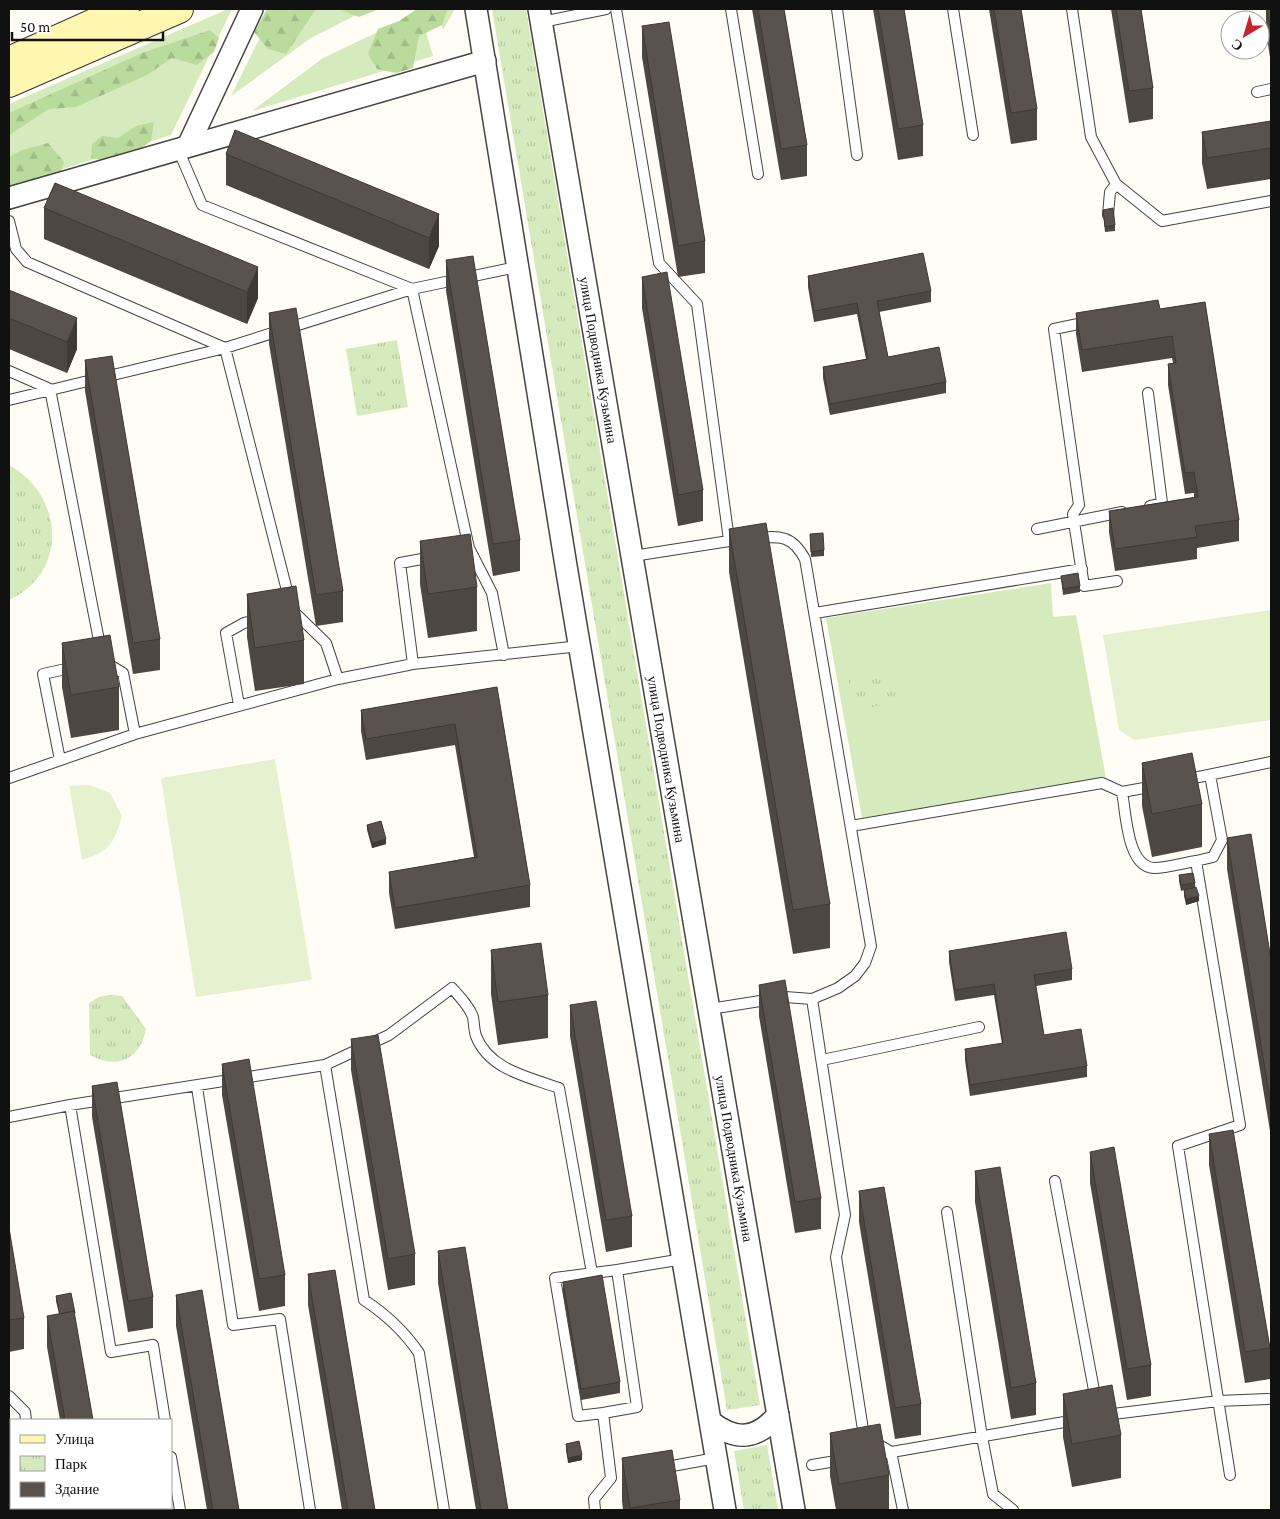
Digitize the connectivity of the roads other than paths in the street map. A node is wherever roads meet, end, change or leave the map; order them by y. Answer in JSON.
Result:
{"nodes":[{"id":1,"x":125,"y":9,"type":"edge"},
{"id":2,"x":179,"y":9,"type":"edge"},
{"id":3,"x":252,"y":9,"type":"edge"},
{"id":4,"x":476,"y":9,"type":"edge"},
{"id":5,"x":606,"y":9,"type":"edge"},
{"id":6,"x":616,"y":9,"type":"edge"},
{"id":7,"x":731,"y":9,"type":"edge"},
{"id":8,"x":837,"y":9,"type":"edge"},
{"id":9,"x":953,"y":9,"type":"edge"},
{"id":10,"x":1072,"y":9,"type":"edge"},
{"id":11,"x":540,"y":16,"type":"edge"},
{"id":12,"x":9,"y":61,"type":"edge"},
{"id":13,"x":485,"y":61,"type":"junction"},
{"id":14,"x":9,"y":83,"type":"edge"},
{"id":15,"x":1271,"y":89,"type":"edge"},
{"id":16,"x":1257,"y":92,"type":"dead end"},
{"id":17,"x":973,"y":135,"type":"dead end"},
{"id":18,"x":183,"y":148,"type":"junction"},
{"id":19,"x":857,"y":156,"type":"dead end"},
{"id":20,"x":758,"y":174,"type":"dead end"},
{"id":21,"x":1116,"y":184,"type":"junction"},
{"id":22,"x":9,"y":198,"type":"edge"},
{"id":23,"x":1271,"y":201,"type":"edge"},
{"id":24,"x":1108,"y":215,"type":"edge"},
{"id":25,"x":9,"y":220,"type":"edge"},
{"id":26,"x":517,"y":267,"type":"junction"},
{"id":27,"x":412,"y":289,"type":"junction"},
{"id":28,"x":1083,"y":323,"type":"edge"},
{"id":29,"x":225,"y":348,"type":"junction"},
{"id":30,"x":9,"y":371,"type":"edge"},
{"id":31,"x":50,"y":389,"type":"junction"},
{"id":32,"x":1148,"y":394,"type":"dead end"},
{"id":33,"x":9,"y":400,"type":"edge"},
{"id":34,"x":1074,"y":522,"type":"junction"},
{"id":35,"x":1037,"y":529,"type":"dead end"},
{"id":36,"x":729,"y":540,"type":"junction"},
{"id":37,"x":443,"y":555,"type":"edge"},
{"id":38,"x":633,"y":556,"type":"junction"},
{"id":39,"x":1082,"y":569,"type":"junction"},
{"id":40,"x":1117,"y":581,"type":"dead end"},
{"id":41,"x":282,"y":612,"type":"junction"},
{"id":42,"x":815,"y":613,"type":"junction"},
{"id":43,"x":580,"y":646,"type":"junction"},
{"id":44,"x":504,"y":655,"type":"junction"},
{"id":45,"x":94,"y":663,"type":"junction"},
{"id":46,"x":413,"y":664,"type":"junction"},
{"id":47,"x":338,"y":680,"type":"junction"},
{"id":48,"x":239,"y":705,"type":"junction"},
{"id":49,"x":135,"y":734,"type":"junction"},
{"id":50,"x":60,"y":760,"type":"junction"},
{"id":51,"x":1271,"y":762,"type":"edge"},
{"id":52,"x":1210,"y":775,"type":"junction"},
{"id":53,"x":9,"y":778,"type":"edge"},
{"id":54,"x":1122,"y":792,"type":"junction"},
{"id":55,"x":851,"y":826,"type":"junction"},
{"id":56,"x":1196,"y":860,"type":"junction"},
{"id":57,"x":812,"y":999,"type":"junction"},
{"id":58,"x":710,"y":1009,"type":"junction"},
{"id":59,"x":979,"y":1027,"type":"dead end"},
{"id":60,"x":822,"y":1060,"type":"junction"},
{"id":61,"x":325,"y":1065,"type":"junction"},
{"id":62,"x":197,"y":1087,"type":"junction"},
{"id":63,"x":70,"y":1105,"type":"junction"},
{"id":64,"x":9,"y":1117,"type":"edge"},
{"id":65,"x":1055,"y":1181,"type":"dead end"},
{"id":66,"x":947,"y":1212,"type":"dead end"},
{"id":67,"x":682,"y":1259,"type":"junction"},
{"id":68,"x":617,"y":1270,"type":"junction"},
{"id":69,"x":592,"y":1273,"type":"junction"},
{"id":70,"x":9,"y":1396,"type":"edge"},
{"id":71,"x":1268,"y":1399,"type":"dead end"},
{"id":72,"x":1218,"y":1401,"type":"junction"},
{"id":73,"x":603,"y":1413,"type":"junction"},
{"id":74,"x":778,"y":1414,"type":"junction"},
{"id":75,"x":1099,"y":1416,"type":"junction"},
{"id":76,"x":26,"y":1419,"type":"edge"},
{"id":77,"x":165,"y":1419,"type":"edge"},
{"id":78,"x":711,"y":1422,"type":"junction"},
{"id":79,"x":982,"y":1437,"type":"junction"},
{"id":80,"x":891,"y":1452,"type":"junction"},
{"id":81,"x":874,"y":1455,"type":"edge"},
{"id":82,"x":716,"y":1458,"type":"junction"},
{"id":83,"x":856,"y":1458,"type":"edge"},
{"id":84,"x":172,"y":1463,"type":"edge"},
{"id":85,"x":812,"y":1465,"type":"dead end"},
{"id":86,"x":648,"y":1471,"type":"edge"},
{"id":87,"x":1230,"y":1475,"type":"dead end"},
{"id":88,"x":180,"y":1510,"type":"edge"},
{"id":89,"x":310,"y":1510,"type":"edge"},
{"id":90,"x":444,"y":1510,"type":"edge"},
{"id":91,"x":595,"y":1510,"type":"edge"},
{"id":92,"x":725,"y":1510,"type":"edge"},
{"id":93,"x":794,"y":1510,"type":"edge"},
{"id":94,"x":903,"y":1510,"type":"edge"},
{"id":95,"x":1013,"y":1510,"type":"edge"}],
"edges":[{"from":1,"to":12,"type":"main road"},
{"from":2,"to":14,"type":"main road"},
{"from":3,"to":18,"type":"street"},
{"from":4,"to":13,"type":"street"},
{"from":5,"to":11,"type":"lane"},
{"from":6,"to":36,"type":"lane"},
{"from":7,"to":20,"type":"lane"},
{"from":8,"to":19,"type":"lane"},
{"from":9,"to":17,"type":"lane"},
{"from":10,"to":21,"type":"lane"},
{"from":11,"to":38,"type":"street","name":"улица Подводника Кузьмина"},
{"from":13,"to":18,"type":"street"},
{"from":13,"to":26,"type":"street"},
{"from":15,"to":16,"type":"lane"},
{"from":18,"to":22,"type":"street"},
{"from":18,"to":27,"type":"lane"},
{"from":21,"to":23,"type":"lane"},
{"from":21,"to":24,"type":"lane"},
{"from":25,"to":29,"type":"lane"},
{"from":26,"to":27,"type":"lane"},
{"from":26,"to":43,"type":"street"},
{"from":27,"to":29,"type":"lane"},
{"from":27,"to":44,"type":"lane"},
{"from":28,"to":34,"type":"lane"},
{"from":29,"to":31,"type":"lane"},
{"from":29,"to":41,"type":"lane"},
{"from":30,"to":31,"type":"lane"},
{"from":31,"to":33,"type":"lane"},
{"from":31,"to":45,"type":"lane"},
{"from":32,"to":34,"type":"lane"},
{"from":34,"to":35,"type":"lane"},
{"from":34,"to":39,"type":"lane"},
{"from":36,"to":38,"type":"lane"},
{"from":36,"to":42,"type":"lane"},
{"from":37,"to":46,"type":"lane"},
{"from":38,"to":58,"type":"street","name":"улица Подводника Кузьмина"},
{"from":39,"to":40,"type":"lane"},
{"from":39,"to":42,"type":"lane"},
{"from":41,"to":47,"type":"lane"},
{"from":41,"to":48,"type":"lane"},
{"from":42,"to":55,"type":"lane"},
{"from":43,"to":44,"type":"lane"},
{"from":43,"to":67,"type":"street"},
{"from":44,"to":46,"type":"lane"},
{"from":45,"to":49,"type":"lane"},
{"from":45,"to":50,"type":"lane"},
{"from":46,"to":47,"type":"lane"},
{"from":47,"to":48,"type":"lane"},
{"from":48,"to":49,"type":"lane"},
{"from":49,"to":50,"type":"lane"},
{"from":50,"to":53,"type":"lane"},
{"from":51,"to":52,"type":"lane"},
{"from":52,"to":54,"type":"lane"},
{"from":52,"to":56,"type":"lane"},
{"from":54,"to":55,"type":"lane"},
{"from":54,"to":56,"type":"lane"},
{"from":55,"to":57,"type":"lane"},
{"from":56,"to":72,"type":"lane"},
{"from":57,"to":58,"type":"lane"},
{"from":57,"to":60,"type":"lane"},
{"from":58,"to":74,"type":"street","name":"улица Подводника Кузьмина"},
{"from":59,"to":60,"type":"lane"},
{"from":60,"to":80,"type":"lane"},
{"from":61,"to":62,"type":"lane"},
{"from":61,"to":69,"type":"lane"},
{"from":61,"to":90,"type":"lane"},
{"from":62,"to":63,"type":"lane"},
{"from":62,"to":89,"type":"lane"},
{"from":63,"to":64,"type":"lane"},
{"from":63,"to":77,"type":"lane"},
{"from":65,"to":75,"type":"lane"},
{"from":66,"to":79,"type":"lane"},
{"from":67,"to":68,"type":"lane"},
{"from":67,"to":78,"type":"street"},
{"from":68,"to":69,"type":"lane"},
{"from":68,"to":73,"type":"lane"},
{"from":69,"to":73,"type":"lane"},
{"from":70,"to":76,"type":"lane"},
{"from":71,"to":72,"type":"lane"},
{"from":72,"to":75,"type":"lane"},
{"from":72,"to":87,"type":"lane"},
{"from":73,"to":91,"type":"lane"},
{"from":74,"to":78,"type":"street"},
{"from":74,"to":93,"type":"street","name":"улица Подводника Кузьмина"},
{"from":75,"to":79,"type":"lane"},
{"from":78,"to":82,"type":"street"},
{"from":79,"to":80,"type":"lane"},
{"from":79,"to":95,"type":"lane"},
{"from":80,"to":81,"type":"lane"},
{"from":80,"to":94,"type":"lane"},
{"from":82,"to":86,"type":"lane"},
{"from":82,"to":92,"type":"street"},
{"from":83,"to":85,"type":"lane"},
{"from":84,"to":88,"type":"lane"}]}
